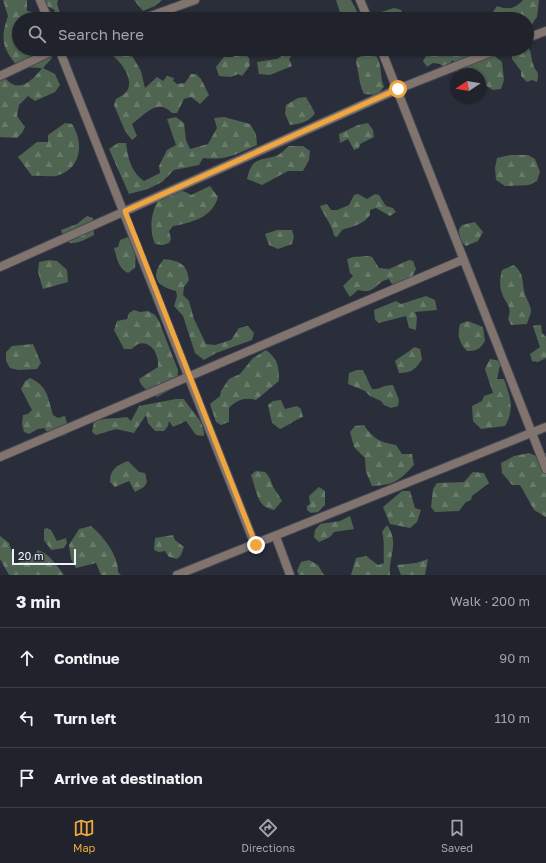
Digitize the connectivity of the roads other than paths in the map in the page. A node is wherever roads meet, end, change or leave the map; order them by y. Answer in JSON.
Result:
{"nodes":[{"id":1,"x":40,"y":0,"type":"edge"},
{"id":2,"x":196,"y":0,"type":"edge"},
{"id":3,"x":360,"y":0,"type":"edge"},
{"id":4,"x":45,"y":12,"type":"edge"},
{"id":5,"x":162,"y":12,"type":"edge"},
{"id":6,"x":365,"y":12,"type":"edge"},
{"id":7,"x":546,"y":30,"type":"edge"},
{"id":8,"x":534,"y":35,"type":"edge"},
{"id":9,"x":43,"y":56,"type":"edge"},
{"id":10,"x":61,"y":56,"type":"edge"},
{"id":11,"x":384,"y":56,"type":"edge"},
{"id":12,"x":481,"y":56,"type":"edge"},
{"id":13,"x":0,"y":76,"type":"edge"},
{"id":14,"x":398,"y":89,"type":"junction"},
{"id":15,"x":125,"y":211,"type":"junction"},
{"id":16,"x":462,"y":260,"type":"junction"},
{"id":17,"x":0,"y":267,"type":"edge"},
{"id":18,"x":190,"y":376,"type":"junction"},
{"id":19,"x":546,"y":428,"type":"edge"},
{"id":20,"x":532,"y":433,"type":"junction"},
{"id":21,"x":0,"y":457,"type":"edge"},
{"id":22,"x":546,"y":469,"type":"edge"},
{"id":23,"x":276,"y":537,"type":"junction"},
{"id":24,"x":256,"y":545,"type":"junction"},
{"id":25,"x":177,"y":575,"type":"edge"},
{"id":26,"x":290,"y":575,"type":"edge"}],
"edges":[{"from":1,"to":4,"type":"street"},
{"from":2,"to":5,"type":"street"},
{"from":3,"to":6,"type":"street"},
{"from":7,"to":8,"type":"street"},
{"from":9,"to":13,"type":"street"},
{"from":10,"to":15,"type":"street"},
{"from":11,"to":14,"type":"street"},
{"from":12,"to":14,"type":"street"},
{"from":14,"to":15,"type":"street"},
{"from":14,"to":16,"type":"street"},
{"from":15,"to":17,"type":"street"},
{"from":15,"to":18,"type":"street"},
{"from":16,"to":18,"type":"street"},
{"from":16,"to":20,"type":"street"},
{"from":18,"to":21,"type":"street"},
{"from":18,"to":24,"type":"street"},
{"from":19,"to":20,"type":"street"},
{"from":20,"to":22,"type":"street"},
{"from":20,"to":23,"type":"street"},
{"from":23,"to":24,"type":"street"},
{"from":23,"to":26,"type":"street"},
{"from":24,"to":25,"type":"street"}]}
